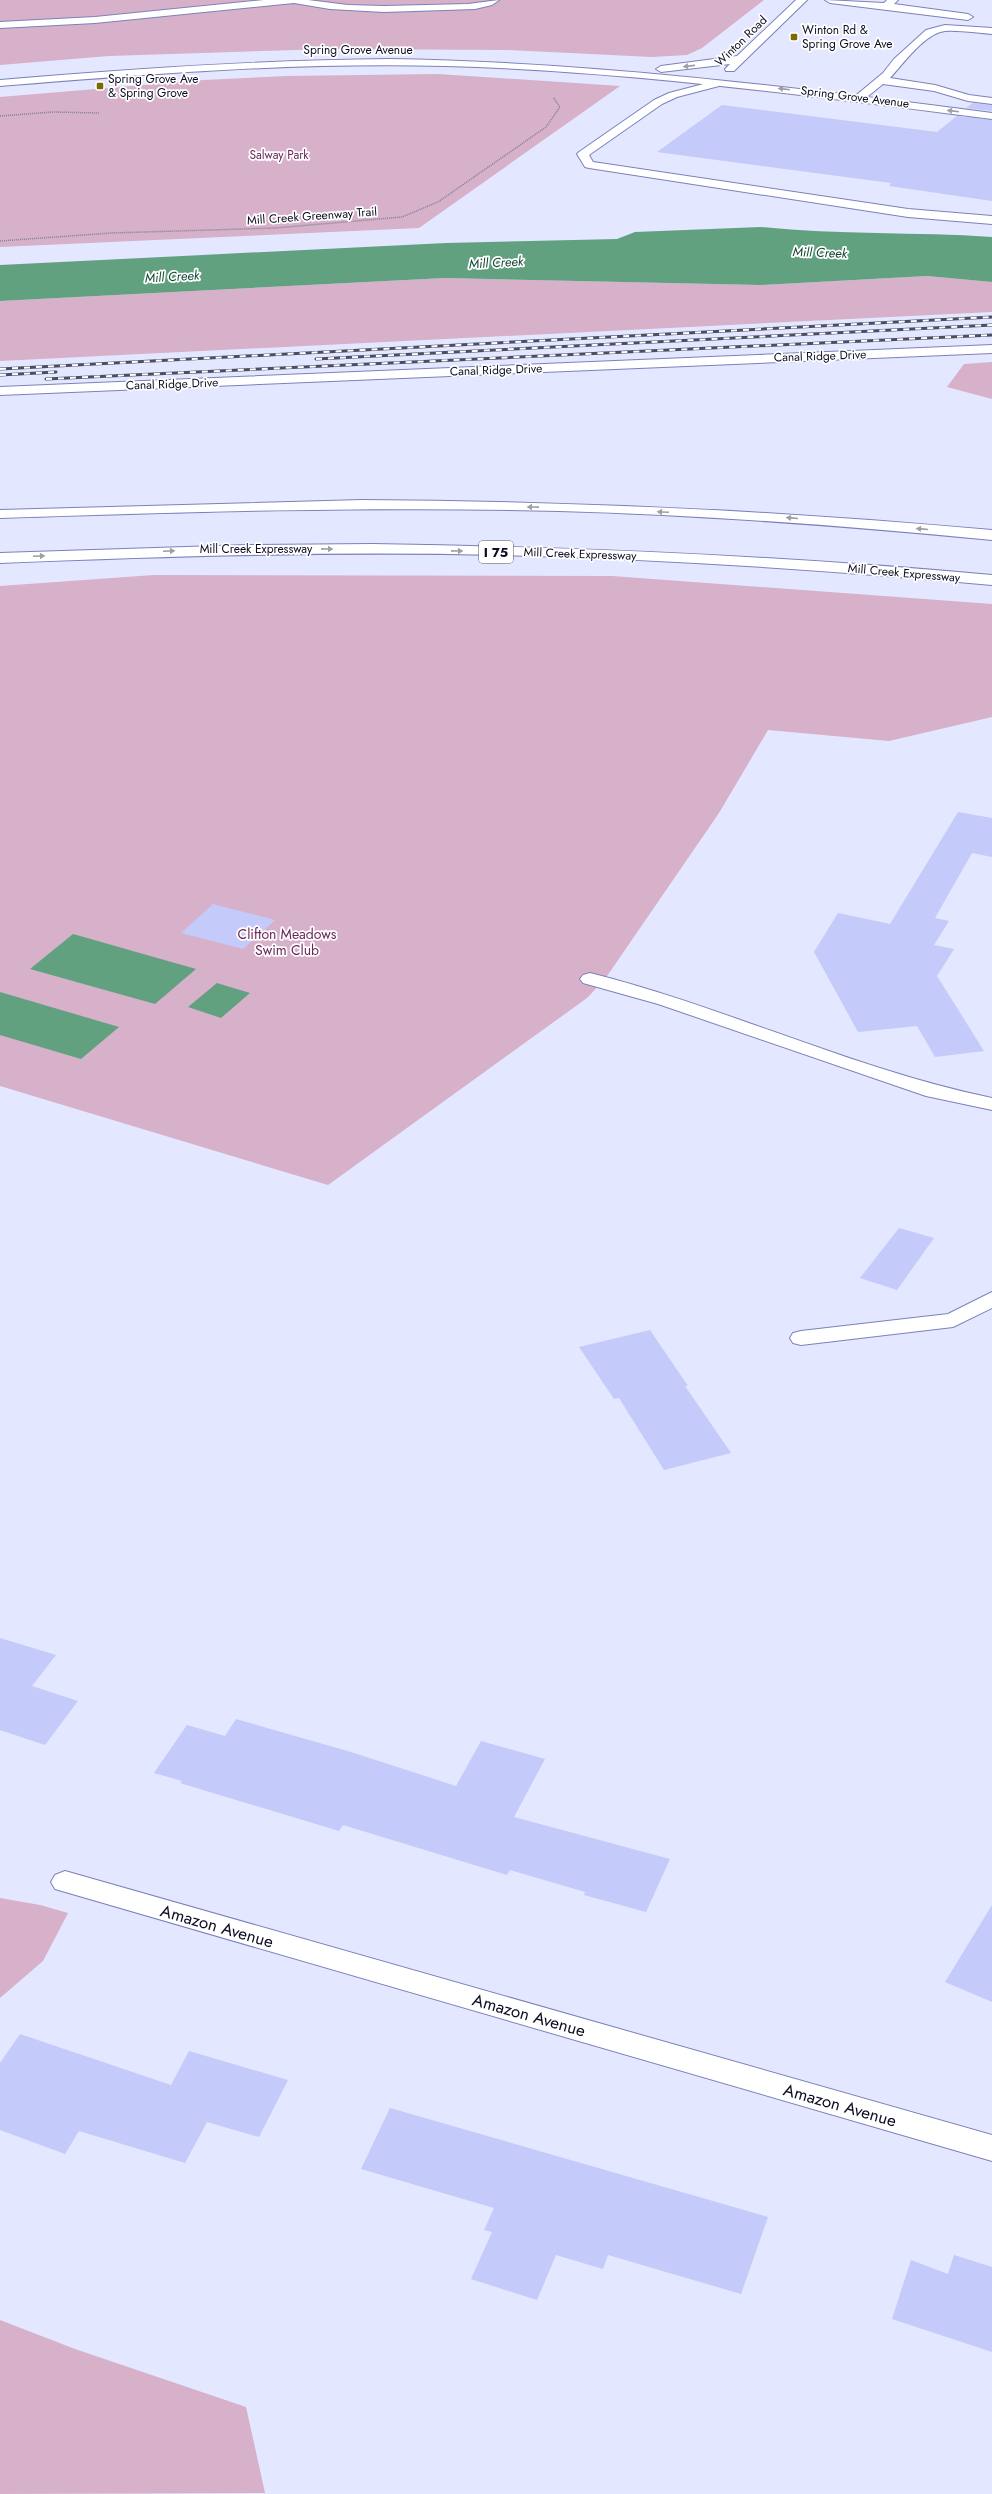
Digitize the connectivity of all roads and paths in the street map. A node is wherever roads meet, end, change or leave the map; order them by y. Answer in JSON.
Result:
{"nodes":[{"id":1,"x":165,"y":0,"type":"edge"},
{"id":2,"x":294,"y":0,"type":"edge"},
{"id":3,"x":494,"y":0,"type":"edge"},
{"id":4,"x":802,"y":0,"type":"edge"},
{"id":5,"x":830,"y":0,"type":"edge"},
{"id":6,"x":890,"y":3,"type":"edge"},
{"id":7,"x":170,"y":12,"type":"junction"},
{"id":8,"x":977,"y":18,"type":"dead end"},
{"id":9,"x":0,"y":25,"type":"edge"},
{"id":10,"x":992,"y":31,"type":"edge"},
{"id":11,"x":741,"y":59,"type":"junction"},
{"id":12,"x":620,"y":73,"type":"junction"},
{"id":13,"x":880,"y":80,"type":"junction"},
{"id":14,"x":0,"y":83,"type":"edge"},
{"id":15,"x":715,"y":84,"type":"junction"},
{"id":16,"x":552,"y":95,"type":"dead end"},
{"id":17,"x":858,"y":99,"type":"junction"},
{"id":18,"x":992,"y":101,"type":"edge"},
{"id":19,"x":99,"y":113,"type":"dead end"},
{"id":20,"x":0,"y":116,"type":"edge"},
{"id":21,"x":992,"y":116,"type":"edge"},
{"id":22,"x":960,"y":124,"type":"dead end"},
{"id":23,"x":976,"y":126,"type":"dead end"},
{"id":24,"x":992,"y":128,"type":"edge"},
{"id":25,"x":992,"y":220,"type":"edge"},
{"id":26,"x":0,"y":241,"type":"edge"},
{"id":27,"x":992,"y":349,"type":"edge"},
{"id":28,"x":0,"y":391,"type":"edge"},
{"id":29,"x":0,"y":514,"type":"edge"},
{"id":30,"x":961,"y":532,"type":"junction"},
{"id":31,"x":992,"y":532,"type":"edge"},
{"id":32,"x":992,"y":535,"type":"edge"},
{"id":33,"x":0,"y":558,"type":"edge"},
{"id":34,"x":992,"y":580,"type":"edge"},
{"id":35,"x":590,"y":980,"type":"dead end"},
{"id":36,"x":992,"y":1104,"type":"edge"},
{"id":37,"x":992,"y":1299,"type":"edge"},
{"id":38,"x":801,"y":1338,"type":"dead end"},
{"id":39,"x":65,"y":1882,"type":"dead end"},
{"id":40,"x":992,"y":2148,"type":"edge"}],
"edges":[{"from":1,"to":7,"type":"main road"},
{"from":2,"to":3,"type":"main road"},
{"from":2,"to":7,"type":"main road"},
{"from":4,"to":11,"type":"main road","name":"Winton Road"},
{"from":5,"to":6,"type":"main road"},
{"from":6,"to":8,"type":"main road"},
{"from":7,"to":9,"type":"main road"},
{"from":10,"to":13,"type":"main road"},
{"from":11,"to":12,"type":"main road","one_way":true},
{"from":11,"to":15,"type":"main road","name":"Winton Road"},
{"from":12,"to":14,"type":"main road","name":"Spring Grove Avenue"},
{"from":12,"to":15,"type":"main road","name":"Spring Grove Avenue"},
{"from":13,"to":17,"type":"main road"},
{"from":13,"to":18,"type":"main road"},
{"from":17,"to":15,"type":"main road","name":"Spring Grove Avenue","one_way":true},
{"from":15,"to":22,"type":"main road","name":"Spring Grove Avenue"},
{"from":15,"to":25,"type":"main road"},
{"from":16,"to":26,"type":"path","name":"Mill Creek Greenway Trail"},
{"from":21,"to":17,"type":"main road","name":"Spring Grove Avenue","one_way":true},
{"from":19,"to":20,"type":"path"},
{"from":23,"to":24,"type":"main road"},
{"from":27,"to":28,"type":"main road","name":"Canal Ridge Drive"},
{"from":30,"to":29,"type":"main road","one_way":true},
{"from":30,"to":31,"type":"main road"},
{"from":30,"to":32,"type":"main road"},
{"from":33,"to":34,"type":"main road","name":"Mill Creek Expressway","number":"I 75","one_way":true},
{"from":35,"to":36,"type":"main road"},
{"from":37,"to":38,"type":"main road"},
{"from":39,"to":40,"type":"main road","name":"Amazon Avenue"}]}
